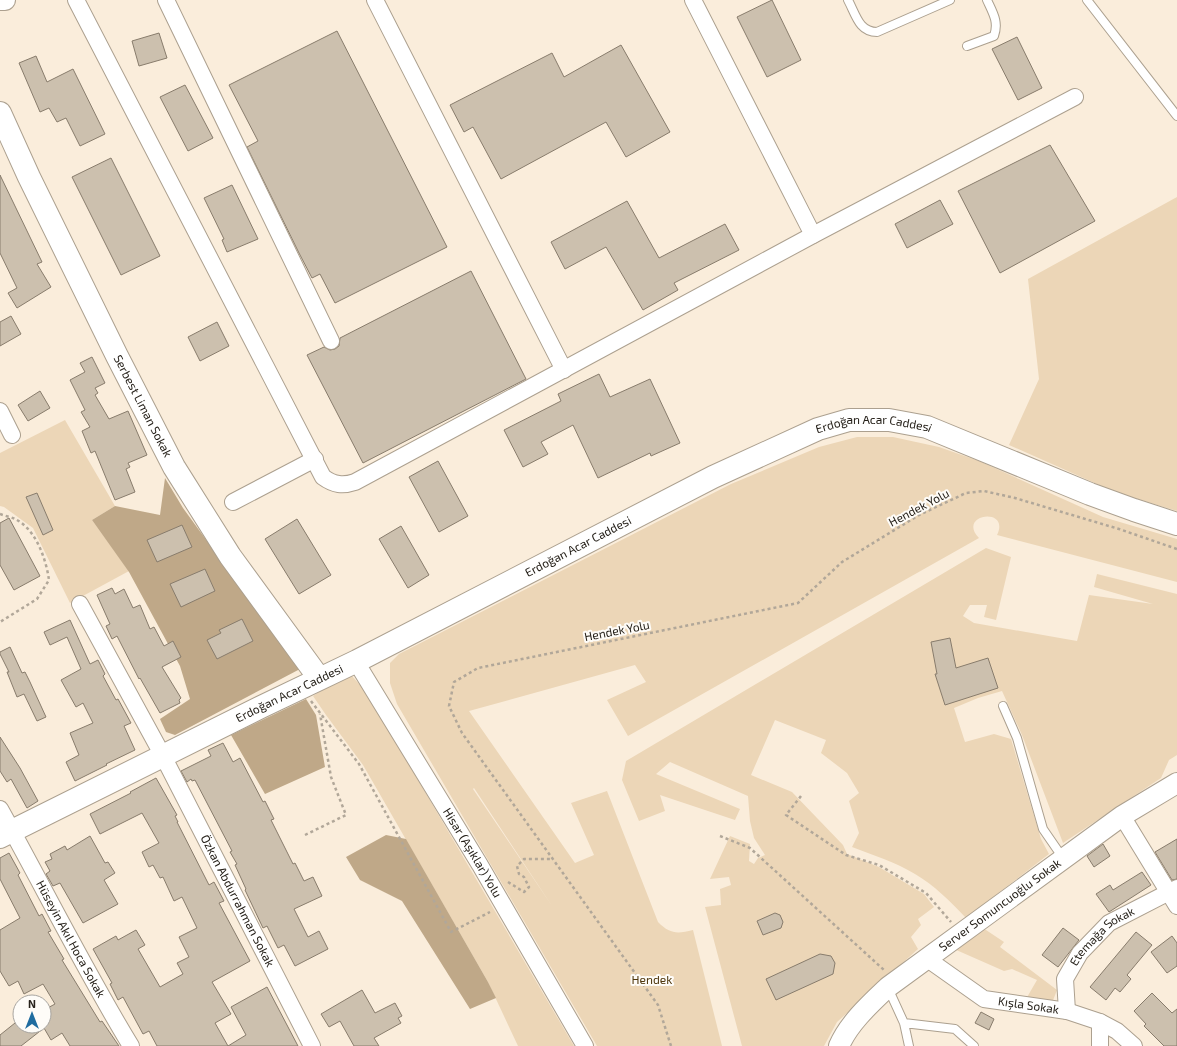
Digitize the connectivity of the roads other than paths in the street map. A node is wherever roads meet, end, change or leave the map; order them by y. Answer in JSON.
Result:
{"nodes":[{"id":1,"x":0,"y":0,"type":"edge"},
{"id":2,"x":5,"y":0,"type":"edge"},
{"id":3,"x":76,"y":0,"type":"edge"},
{"id":4,"x":166,"y":0,"type":"edge"},
{"id":5,"x":375,"y":0,"type":"edge"},
{"id":6,"x":693,"y":0,"type":"edge"},
{"id":7,"x":848,"y":0,"type":"edge"},
{"id":8,"x":950,"y":0,"type":"edge"},
{"id":9,"x":987,"y":0,"type":"edge"},
{"id":10,"x":1087,"y":0,"type":"edge"},
{"id":11,"x":967,"y":46,"type":"dead end"},
{"id":12,"x":1075,"y":97,"type":"dead end"},
{"id":13,"x":0,"y":113,"type":"edge"},
{"id":14,"x":1177,"y":116,"type":"edge"},
{"id":15,"x":813,"y":236,"type":"junction"},
{"id":16,"x":332,"y":341,"type":"dead end"},
{"id":17,"x":564,"y":370,"type":"junction"},
{"id":18,"x":0,"y":411,"type":"edge"},
{"id":19,"x":12,"y":435,"type":"dead end"},
{"id":20,"x":315,"y":459,"type":"junction"},
{"id":21,"x":233,"y":502,"type":"dead end"},
{"id":22,"x":1177,"y":524,"type":"edge"},
{"id":23,"x":80,"y":604,"type":"dead end"},
{"id":24,"x":357,"y":661,"type":"junction"},
{"id":25,"x":310,"y":683,"type":"junction"},
{"id":26,"x":1003,"y":706,"type":"dead end"},
{"id":27,"x":163,"y":756,"type":"junction"},
{"id":28,"x":1177,"y":783,"type":"edge"},
{"id":29,"x":0,"y":809,"type":"edge"},
{"id":30,"x":1122,"y":816,"type":"junction"},
{"id":31,"x":6,"y":834,"type":"edge"},
{"id":32,"x":1063,"y":858,"type":"junction"},
{"id":33,"x":1172,"y":890,"type":"edge"},
{"id":34,"x":1177,"y":906,"type":"edge"},
{"id":35,"x":926,"y":958,"type":"junction"},
{"id":36,"x":892,"y":984,"type":"junction"},
{"id":37,"x":1067,"y":1011,"type":"junction"},
{"id":38,"x":1100,"y":1022,"type":"junction"},
{"id":39,"x":904,"y":1023,"type":"junction"},
{"id":40,"x":131,"y":1046,"type":"edge"},
{"id":41,"x":312,"y":1046,"type":"edge"},
{"id":42,"x":585,"y":1046,"type":"edge"},
{"id":43,"x":840,"y":1046,"type":"edge"},
{"id":44,"x":910,"y":1046,"type":"edge"},
{"id":45,"x":974,"y":1046,"type":"edge"},
{"id":46,"x":1100,"y":1046,"type":"edge"},
{"id":47,"x":1134,"y":1046,"type":"edge"}],
"edges":[{"from":1,"to":2,"type":"street"},
{"from":3,"to":20,"type":"street"},
{"from":4,"to":16,"type":"street"},
{"from":5,"to":17,"type":"street"},
{"from":6,"to":15,"type":"street"},
{"from":7,"to":8,"type":"lane"},
{"from":9,"to":11,"type":"lane"},
{"from":10,"to":14,"type":"lane"},
{"from":12,"to":15,"type":"street"},
{"from":13,"to":25,"type":"main road","name":"Serbest Liman Sokak"},
{"from":15,"to":17,"type":"street"},
{"from":17,"to":20,"type":"street"},
{"from":18,"to":19,"type":"street"},
{"from":20,"to":21,"type":"street"},
{"from":22,"to":24,"type":"main road","name":"Erdoğan Acar Caddesi"},
{"from":23,"to":27,"type":"street","name":"Özkan Abdurrahman Sokak"},
{"from":24,"to":25,"type":"main road","name":"Erdoğan Acar Caddesi"},
{"from":24,"to":42,"type":"street","name":"Hisar (Aşıklar) Yolu"},
{"from":25,"to":27,"type":"main road","name":"Erdoğan Acar Caddesi"},
{"from":26,"to":32,"type":"lane"},
{"from":27,"to":31,"type":"main road","name":"Erdoğan Acar Caddesi"},
{"from":27,"to":41,"type":"street","name":"Özkan Abdurrahman Sokak"},
{"from":28,"to":30,"type":"street","name":"Server Somuncuoğlu Sokak"},
{"from":29,"to":31,"type":"street","name":"Hüseyin Akıl Hoca Sokak"},
{"from":30,"to":32,"type":"street","name":"Server Somuncuoğlu Sokak"},
{"from":30,"to":33,"type":"street"},
{"from":31,"to":40,"type":"street","name":"Hüseyin Akıl Hoca Sokak"},
{"from":32,"to":35,"type":"street","name":"Server Somuncuoğlu Sokak"},
{"from":33,"to":34,"type":"street"},
{"from":33,"to":37,"type":"street","name":"Etemağa Sokak"},
{"from":35,"to":36,"type":"street","name":"Server Somuncuoğlu Sokak"},
{"from":35,"to":37,"type":"street","name":"Kışla Sokak"},
{"from":36,"to":39,"type":"lane"},
{"from":36,"to":43,"type":"street","name":"Server Somuncuoğlu Sokak"},
{"from":37,"to":38,"type":"street","name":"Kışla Sokak"},
{"from":38,"to":46,"type":"street"},
{"from":38,"to":47,"type":"street","name":"Kışla Sokak"},
{"from":39,"to":44,"type":"lane"},
{"from":39,"to":45,"type":"lane"}]}
